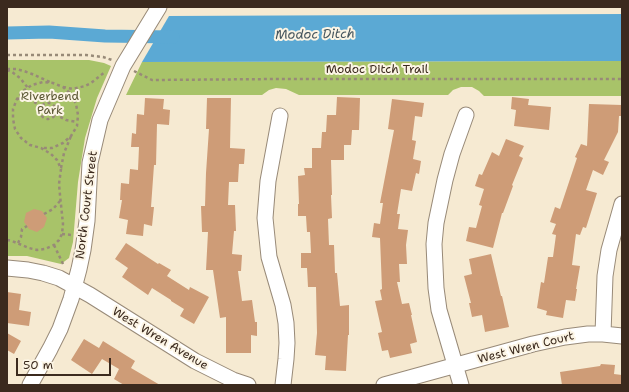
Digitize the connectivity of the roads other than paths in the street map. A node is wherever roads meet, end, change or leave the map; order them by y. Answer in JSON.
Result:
{"nodes":[{"id":1,"x":158,"y":8,"type":"edge"},
{"id":2,"x":466,"y":115,"type":"dead end"},
{"id":3,"x":280,"y":116,"type":"dead end"},
{"id":4,"x":622,"y":204,"type":"edge"},
{"id":5,"x":7,"y":268,"type":"edge"},
{"id":6,"x":75,"y":286,"type":"junction"},
{"id":7,"x":604,"y":334,"type":"junction"},
{"id":8,"x":622,"y":336,"type":"edge"},
{"id":9,"x":455,"y":366,"type":"junction"},
{"id":10,"x":30,"y":385,"type":"edge"},
{"id":11,"x":248,"y":385,"type":"edge"},
{"id":12,"x":283,"y":385,"type":"edge"},
{"id":13,"x":384,"y":385,"type":"edge"},
{"id":14,"x":461,"y":385,"type":"edge"}],
"edges":[{"from":1,"to":6,"type":"street","name":"North Court Street"},
{"from":2,"to":9,"type":"street"},
{"from":3,"to":12,"type":"street"},
{"from":4,"to":7,"type":"street"},
{"from":5,"to":6,"type":"street","name":"West Wren Avenue"},
{"from":6,"to":10,"type":"street","name":"North Court Street"},
{"from":6,"to":11,"type":"street","name":"West Wren Avenue"},
{"from":7,"to":8,"type":"street","name":"West Wren Court"},
{"from":7,"to":9,"type":"street","name":"West Wren Court"},
{"from":9,"to":13,"type":"street"},
{"from":9,"to":14,"type":"street"}]}
